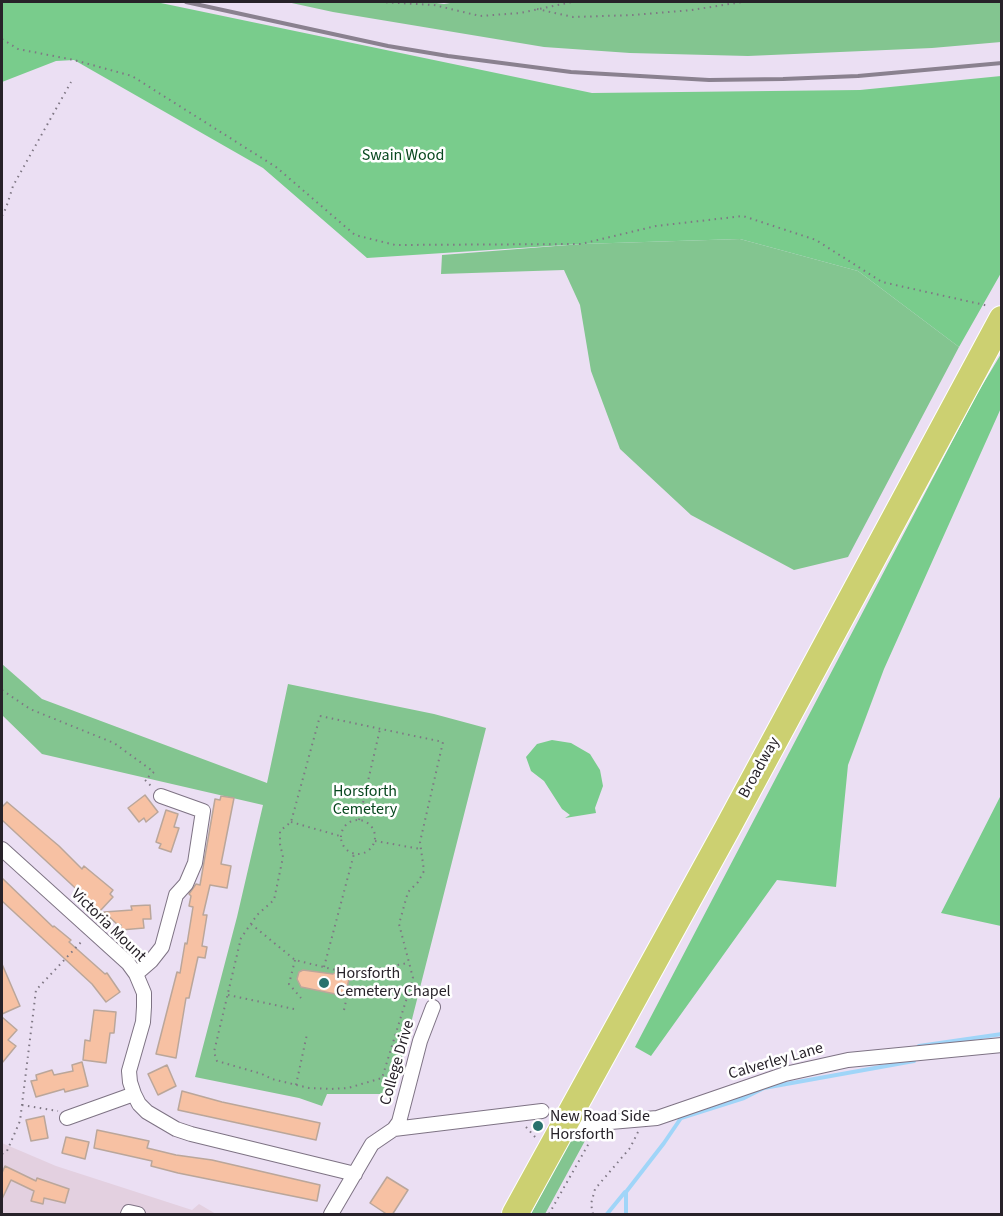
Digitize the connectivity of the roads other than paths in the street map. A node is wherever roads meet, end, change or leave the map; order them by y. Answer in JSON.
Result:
{"nodes":[{"id":1,"x":997,"y":313,"type":"edge"},
{"id":2,"x":161,"y":796,"type":"road end"},
{"id":3,"x":2,"y":849,"type":"edge"},
{"id":4,"x":136,"y":974,"type":"junction"},
{"id":5,"x":433,"y":1006,"type":"dead end"},
{"id":6,"x":1002,"y":1045,"type":"edge"},
{"id":7,"x":135,"y":1094,"type":"junction"},
{"id":8,"x":542,"y":1111,"type":"dead end"},
{"id":9,"x":67,"y":1118,"type":"road end"},
{"id":10,"x":564,"y":1126,"type":"junction"},
{"id":11,"x":394,"y":1129,"type":"junction"},
{"id":12,"x":355,"y":1174,"type":"junction"},
{"id":13,"x":128,"y":1215,"type":"edge"},
{"id":14,"x":138,"y":1215,"type":"edge"},
{"id":15,"x":331,"y":1215,"type":"edge"},
{"id":16,"x":515,"y":1215,"type":"edge"}],
"edges":[{"from":1,"to":10,"type":"highway","name":"Broadway"},
{"from":2,"to":4,"type":"street"},
{"from":3,"to":4,"type":"street","name":"Victoria Mount"},
{"from":4,"to":7,"type":"street","name":"Victoria Mount"},
{"from":5,"to":11,"type":"street","name":"College Drive"},
{"from":6,"to":10,"type":"street","name":"Calverley Lane"},
{"from":7,"to":9,"type":"street"},
{"from":7,"to":12,"type":"street"},
{"from":8,"to":11,"type":"street"},
{"from":10,"to":16,"type":"highway","name":"Broadway"},
{"from":11,"to":12,"type":"street"},
{"from":12,"to":15,"type":"street"},
{"from":13,"to":14,"type":"street"}]}
